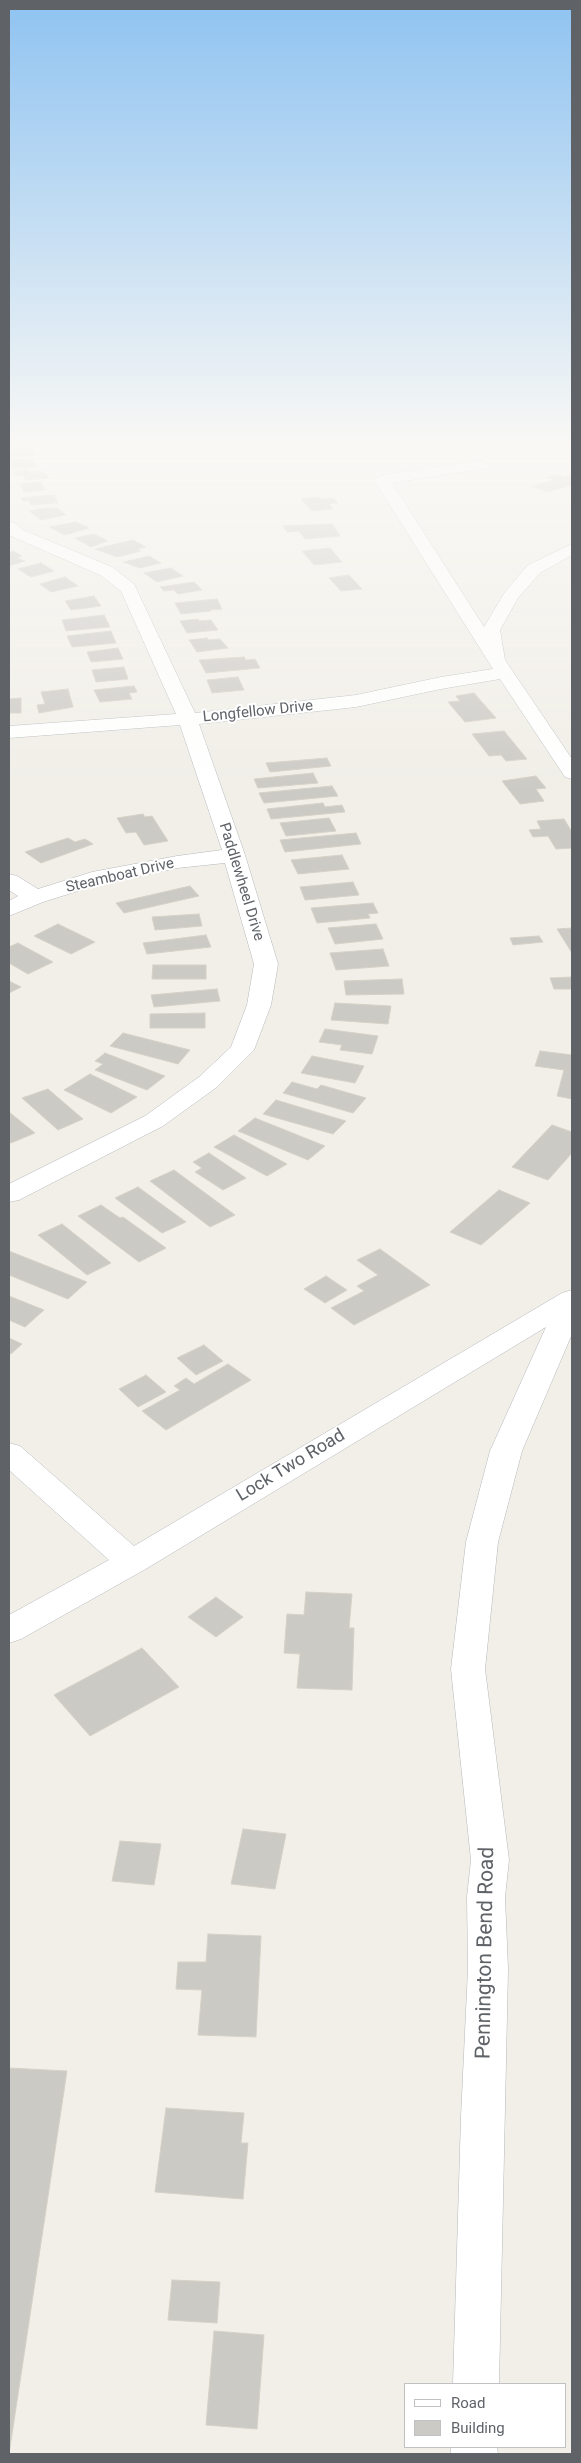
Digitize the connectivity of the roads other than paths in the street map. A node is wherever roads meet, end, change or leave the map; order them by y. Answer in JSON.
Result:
{"nodes":[{"id":1,"x":82,"y":561,"type":"edge"},
{"id":2,"x":433,"y":561,"type":"edge"},
{"id":3,"x":549,"y":561,"type":"edge"},
{"id":4,"x":500,"y":666,"type":"junction"},
{"id":5,"x":188,"y":719,"type":"junction"},
{"id":6,"x":9,"y":732,"type":"edge"},
{"id":7,"x":572,"y":773,"type":"edge"},
{"id":8,"x":234,"y":855,"type":"junction"},
{"id":9,"x":9,"y":881,"type":"edge"},
{"id":10,"x":35,"y":897,"type":"junction"},
{"id":11,"x":9,"y":909,"type":"edge"},
{"id":12,"x":9,"y":1194,"type":"edge"},
{"id":13,"x":572,"y":1300,"type":"edge"},
{"id":14,"x":9,"y":1453,"type":"edge"},
{"id":15,"x":132,"y":1562,"type":"junction"},
{"id":16,"x":9,"y":1630,"type":"edge"},
{"id":17,"x":476,"y":2383,"type":"edge"}],
"edges":[{"from":1,"to":5,"type":"street","name":"Paddlewheel Drive"},
{"from":2,"to":4,"type":"street"},
{"from":3,"to":4,"type":"street"},
{"from":4,"to":5,"type":"street","name":"Longfellow Drive"},
{"from":4,"to":7,"type":"street"},
{"from":5,"to":6,"type":"street","name":"Longfellow Drive"},
{"from":5,"to":8,"type":"street","name":"Paddlewheel Drive"},
{"from":8,"to":10,"type":"street","name":"Steamboat Drive"},
{"from":8,"to":12,"type":"street","name":"Paddlewheel Drive"},
{"from":9,"to":10,"type":"street"},
{"from":10,"to":11,"type":"street","name":"Steamboat Drive"},
{"from":13,"to":15,"type":"street","name":"Lock Two Road"},
{"from":13,"to":17,"type":"street","name":"Pennington Bend Road"},
{"from":14,"to":15,"type":"street"},
{"from":15,"to":16,"type":"street","name":"Lock Two Road"}]}
